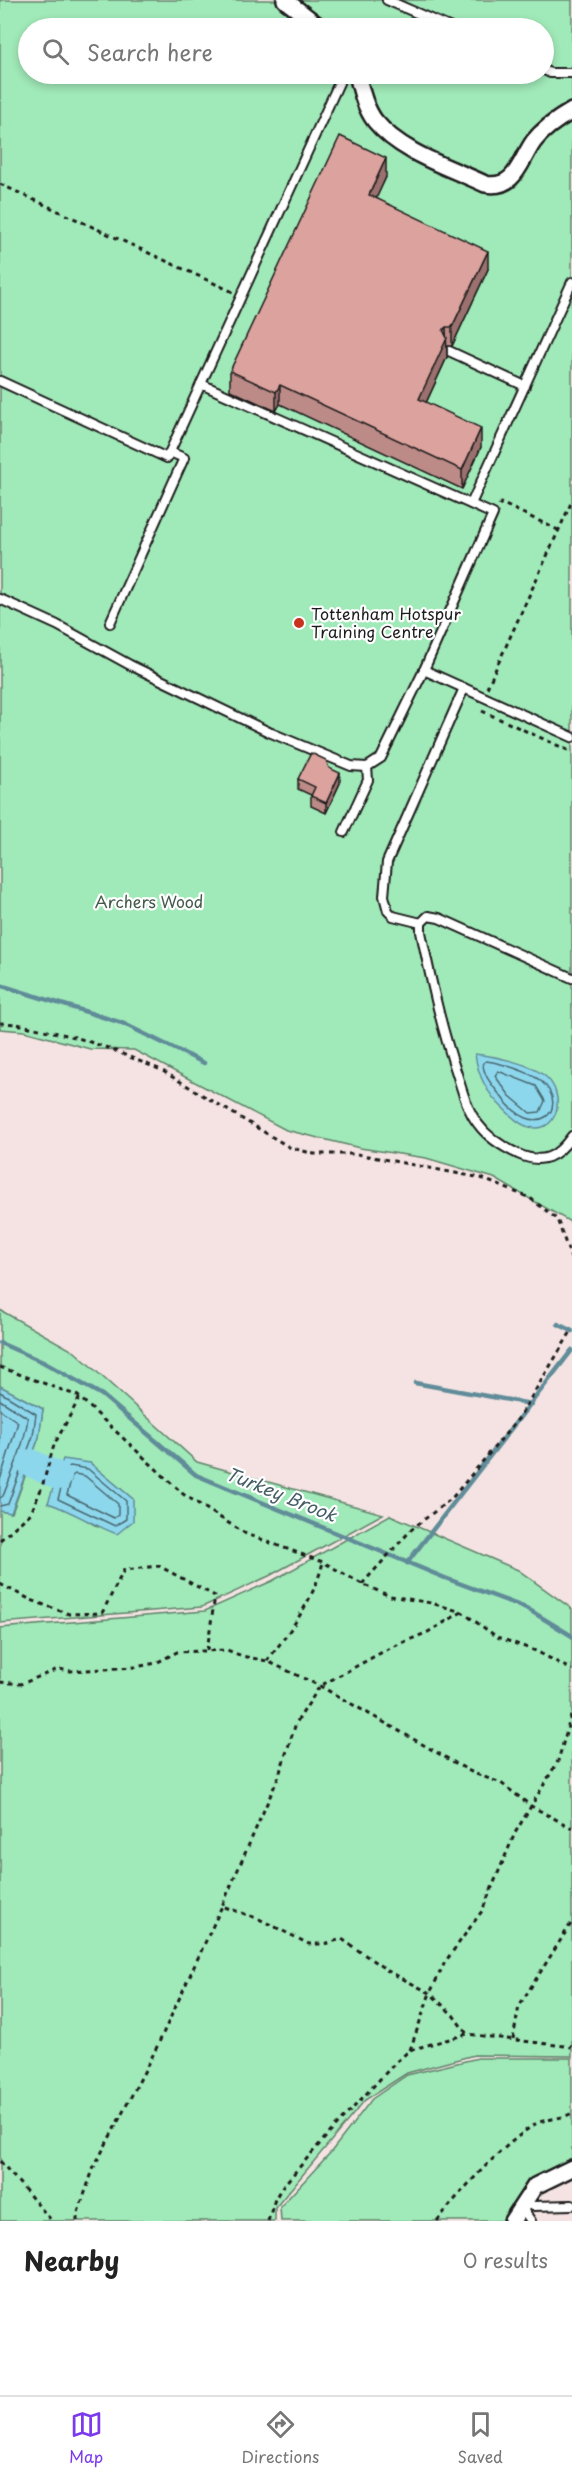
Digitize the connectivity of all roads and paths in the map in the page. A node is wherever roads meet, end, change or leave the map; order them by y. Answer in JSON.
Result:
{"nodes":[{"id":1,"x":285,"y":0,"type":"edge"},
{"id":2,"x":387,"y":0,"type":"edge"},
{"id":3,"x":308,"y":18,"type":"edge"},
{"id":4,"x":428,"y":18,"type":"edge"},
{"id":5,"x":554,"y":73,"type":"edge"},
{"id":6,"x":572,"y":73,"type":"edge"},
{"id":7,"x":338,"y":84,"type":"edge"},
{"id":8,"x":360,"y":84,"type":"edge"},
{"id":9,"x":572,"y":111,"type":"edge"},
{"id":10,"x":0,"y":184,"type":"edge"},
{"id":11,"x":572,"y":282,"type":"edge"},
{"id":12,"x":242,"y":296,"type":"junction"},
{"id":13,"x":449,"y":351,"type":"edge"},
{"id":14,"x":0,"y":381,"type":"edge"},
{"id":15,"x":201,"y":384,"type":"junction"},
{"id":16,"x":525,"y":386,"type":"junction"},
{"id":17,"x":170,"y":452,"type":"junction"},
{"id":18,"x":572,"y":501,"type":"edge"},
{"id":19,"x":471,"y":504,"type":"junction"},
{"id":20,"x":493,"y":514,"type":"junction"},
{"id":21,"x":558,"y":530,"type":"junction"},
{"id":22,"x":0,"y":599,"type":"edge"},
{"id":23,"x":110,"y":623,"type":"dead end"},
{"id":24,"x":424,"y":670,"type":"junction"},
{"id":25,"x":464,"y":688,"type":"junction"},
{"id":26,"x":483,"y":696,"type":"junction"},
{"id":27,"x":572,"y":737,"type":"edge"},
{"id":28,"x":572,"y":752,"type":"edge"},
{"id":29,"x":368,"y":767,"type":"junction"},
{"id":30,"x":344,"y":832,"type":"dead end"},
{"id":31,"x":421,"y":923,"type":"junction"},
{"id":32,"x":572,"y":978,"type":"edge"},
{"id":33,"x":0,"y":1023,"type":"edge"},
{"id":34,"x":572,"y":1136,"type":"edge"},
{"id":35,"x":572,"y":1261,"type":"edge"},
{"id":36,"x":572,"y":1330,"type":"edge"},
{"id":37,"x":570,"y":1339,"type":"edge"},
{"id":38,"x":0,"y":1367,"type":"edge"},
{"id":39,"x":80,"y":1397,"type":"junction"},
{"id":40,"x":0,"y":1540,"type":"edge"},
{"id":41,"x":323,"y":1562,"type":"junction"},
{"id":42,"x":0,"y":1584,"type":"edge"},
{"id":43,"x":362,"y":1584,"type":"junction"},
{"id":44,"x":462,"y":1612,"type":"junction"},
{"id":45,"x":207,"y":1650,"type":"junction"},
{"id":46,"x":267,"y":1661,"type":"junction"},
{"id":47,"x":572,"y":1670,"type":"edge"},
{"id":48,"x":0,"y":1683,"type":"edge"},
{"id":49,"x":320,"y":1686,"type":"junction"},
{"id":50,"x":572,"y":1712,"type":"edge"},
{"id":51,"x":531,"y":1806,"type":"junction"},
{"id":52,"x":572,"y":1828,"type":"edge"},
{"id":53,"x":222,"y":1906,"type":"junction"},
{"id":54,"x":572,"y":1922,"type":"edge"},
{"id":55,"x":430,"y":1993,"type":"junction"},
{"id":56,"x":468,"y":2034,"type":"junction"},
{"id":57,"x":513,"y":2039,"type":"junction"},
{"id":58,"x":572,"y":2047,"type":"edge"},
{"id":59,"x":410,"y":2050,"type":"junction"},
{"id":60,"x":572,"y":2113,"type":"edge"},
{"id":61,"x":0,"y":2161,"type":"edge"},
{"id":62,"x":572,"y":2168,"type":"edge"},
{"id":63,"x":572,"y":2200,"type":"edge"},
{"id":64,"x":522,"y":2204,"type":"junction"},
{"id":65,"x":568,"y":2205,"type":"edge"},
{"id":66,"x":52,"y":2221,"type":"edge"},
{"id":67,"x":77,"y":2221,"type":"edge"},
{"id":68,"x":268,"y":2221,"type":"edge"},
{"id":69,"x":437,"y":2221,"type":"edge"},
{"id":70,"x":512,"y":2221,"type":"edge"},
{"id":71,"x":531,"y":2221,"type":"edge"}],
"edges":[{"from":1,"to":3,"type":"street"},
{"from":2,"to":4,"type":"lane"},
{"from":5,"to":6,"type":"lane"},
{"from":7,"to":12,"type":"lane"},
{"from":8,"to":9,"type":"street"},
{"from":10,"to":12,"type":"path"},
{"from":11,"to":16,"type":"lane"},
{"from":12,"to":15,"type":"lane"},
{"from":13,"to":16,"type":"lane"},
{"from":14,"to":17,"type":"lane"},
{"from":15,"to":17,"type":"lane"},
{"from":15,"to":19,"type":"lane"},
{"from":16,"to":19,"type":"lane"},
{"from":17,"to":23,"type":"lane"},
{"from":18,"to":21,"type":"path"},
{"from":19,"to":20,"type":"lane"},
{"from":20,"to":21,"type":"path"},
{"from":20,"to":24,"type":"lane"},
{"from":21,"to":26,"type":"path"},
{"from":22,"to":29,"type":"lane"},
{"from":24,"to":25,"type":"lane"},
{"from":24,"to":29,"type":"lane"},
{"from":25,"to":26,"type":"lane"},
{"from":25,"to":31,"type":"lane"},
{"from":26,"to":27,"type":"lane"},
{"from":26,"to":28,"type":"path"},
{"from":29,"to":30,"type":"lane"},
{"from":31,"to":32,"type":"lane"},
{"from":31,"to":34,"type":"lane"},
{"from":33,"to":35,"type":"path"},
{"from":36,"to":37,"type":"path"},
{"from":37,"to":43,"type":"path"},
{"from":38,"to":39,"type":"path"},
{"from":39,"to":40,"type":"path"},
{"from":39,"to":41,"type":"path"},
{"from":41,"to":43,"type":"path"},
{"from":41,"to":46,"type":"path"},
{"from":42,"to":45,"type":"path"},
{"from":43,"to":44,"type":"path"},
{"from":44,"to":47,"type":"path"},
{"from":44,"to":49,"type":"path"},
{"from":45,"to":46,"type":"path"},
{"from":45,"to":48,"type":"path"},
{"from":46,"to":49,"type":"path"},
{"from":49,"to":51,"type":"path"},
{"from":49,"to":53,"type":"path"},
{"from":50,"to":51,"type":"path"},
{"from":51,"to":52,"type":"path"},
{"from":51,"to":55,"type":"path"},
{"from":53,"to":55,"type":"path"},
{"from":53,"to":67,"type":"path"},
{"from":54,"to":57,"type":"path"},
{"from":55,"to":56,"type":"path"},
{"from":55,"to":59,"type":"path"},
{"from":56,"to":57,"type":"path"},
{"from":56,"to":59,"type":"path"},
{"from":57,"to":58,"type":"path"},
{"from":59,"to":68,"type":"path"},
{"from":60,"to":69,"type":"path"},
{"from":61,"to":66,"type":"path"},
{"from":62,"to":64,"type":"street"},
{"from":63,"to":65,"type":"lane"},
{"from":64,"to":65,"type":"lane"},
{"from":64,"to":70,"type":"street"},
{"from":64,"to":71,"type":"lane"}]}
